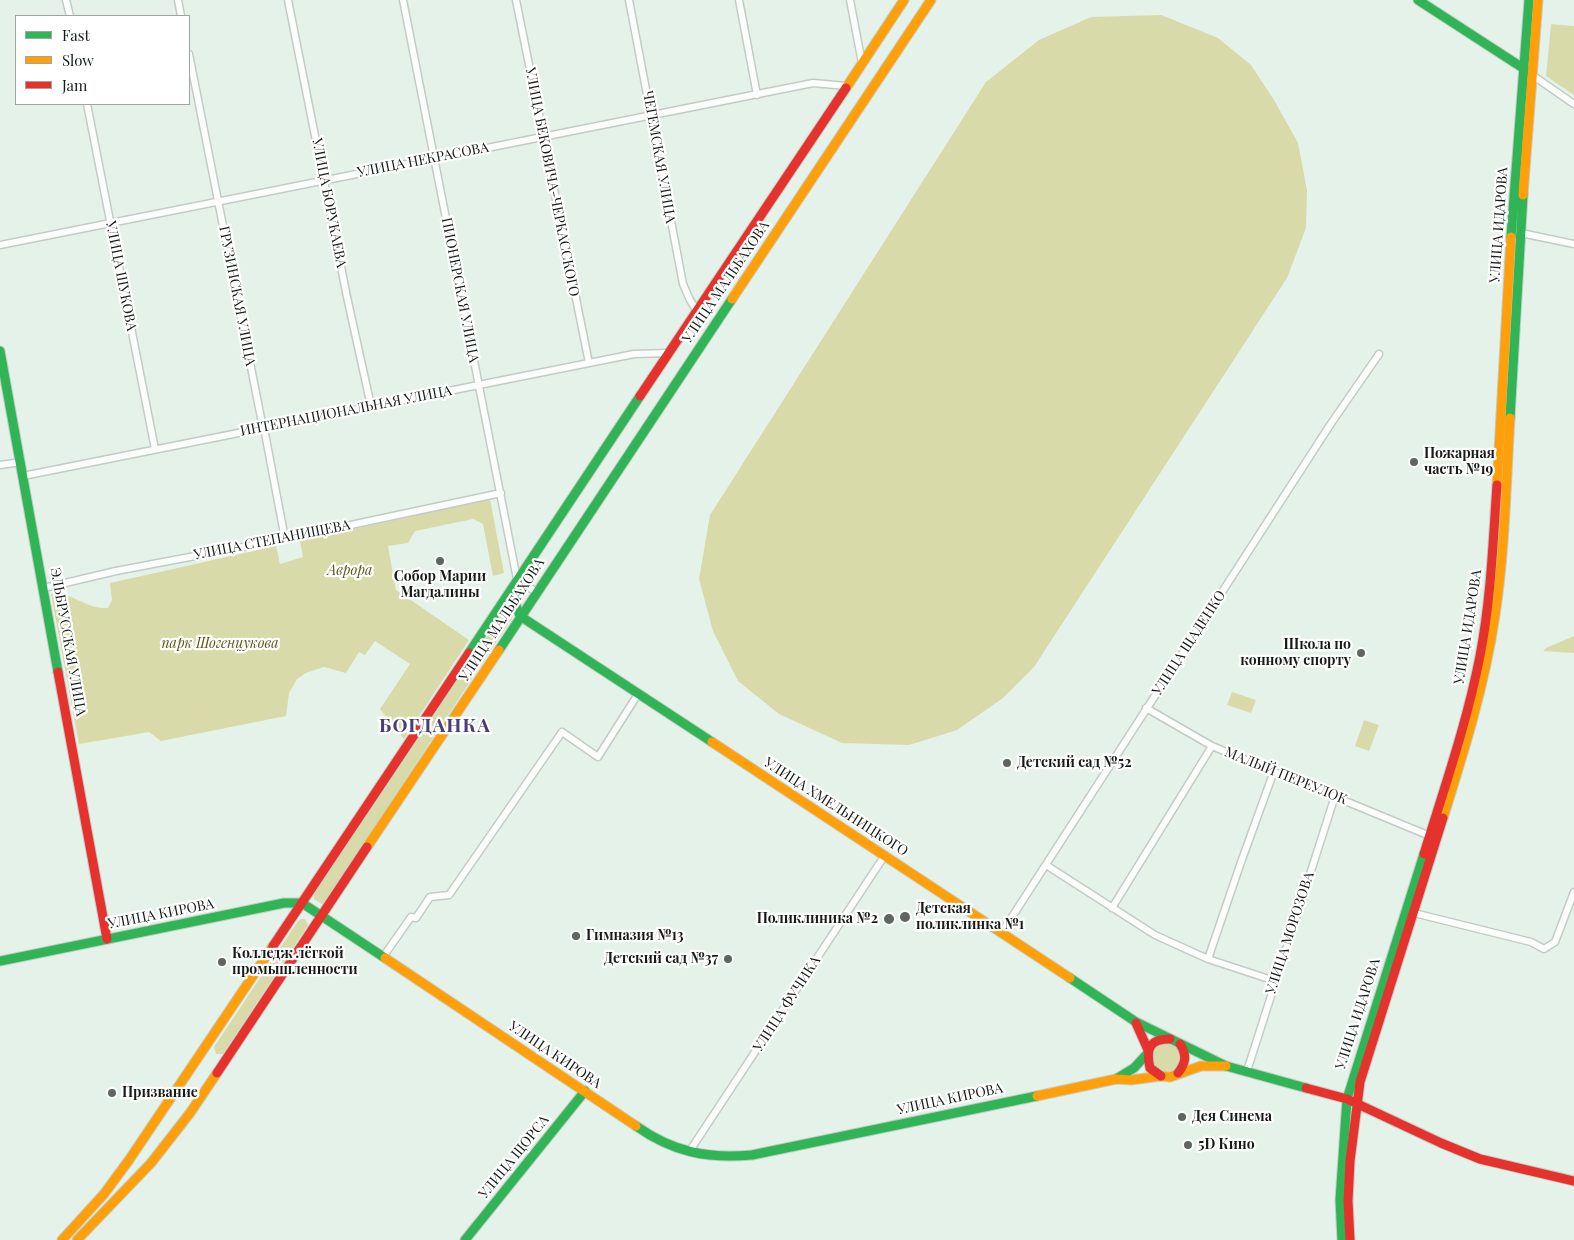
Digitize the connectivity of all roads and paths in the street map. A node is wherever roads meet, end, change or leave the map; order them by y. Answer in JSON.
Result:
{"nodes":[{"id":1,"x":66,"y":0,"type":"edge"},
{"id":2,"x":178,"y":0,"type":"edge"},
{"id":3,"x":288,"y":0,"type":"edge"},
{"id":4,"x":403,"y":0,"type":"edge"},
{"id":5,"x":516,"y":0,"type":"edge"},
{"id":6,"x":629,"y":0,"type":"edge"},
{"id":7,"x":738,"y":0,"type":"edge"},
{"id":8,"x":850,"y":0,"type":"edge"},
{"id":9,"x":904,"y":0,"type":"edge"},
{"id":10,"x":930,"y":0,"type":"edge"},
{"id":11,"x":1418,"y":0,"type":"edge"},
{"id":12,"x":1529,"y":0,"type":"edge"},
{"id":13,"x":1538,"y":0,"type":"edge"},
{"id":14,"x":70,"y":15,"type":"edge"},
{"id":15,"x":181,"y":15,"type":"edge"},
{"id":16,"x":190,"y":59,"type":"edge"},
{"id":17,"x":862,"y":63,"type":"junction"},
{"id":18,"x":1528,"y":72,"type":"junction"},
{"id":19,"x":847,"y":86,"type":"junction"},
{"id":20,"x":757,"y":95,"type":"junction"},
{"id":21,"x":1574,"y":104,"type":"edge"},
{"id":22,"x":87,"y":105,"type":"edge"},
{"id":23,"x":652,"y":115,"type":"junction"},
{"id":24,"x":544,"y":138,"type":"junction"},
{"id":25,"x":433,"y":158,"type":"junction"},
{"id":26,"x":325,"y":179,"type":"junction"},
{"id":27,"x":218,"y":201,"type":"junction"},
{"id":28,"x":111,"y":223,"type":"junction"},
{"id":29,"x":1520,"y":233,"type":"junction"},
{"id":30,"x":1574,"y":244,"type":"edge"},
{"id":31,"x":0,"y":245,"type":"edge"},
{"id":32,"x":697,"y":310,"type":"junction"},
{"id":33,"x":0,"y":351,"type":"edge"},
{"id":34,"x":669,"y":353,"type":"junction"},
{"id":35,"x":1379,"y":354,"type":"dead end"},
{"id":36,"x":590,"y":363,"type":"junction"},
{"id":37,"x":479,"y":385,"type":"junction"},
{"id":38,"x":371,"y":406,"type":"junction"},
{"id":39,"x":264,"y":428,"type":"junction"},
{"id":40,"x":155,"y":449,"type":"junction"},
{"id":41,"x":21,"y":462,"type":"junction"},
{"id":42,"x":0,"y":466,"type":"edge"},
{"id":43,"x":23,"y":476,"type":"junction"},
{"id":44,"x":501,"y":493,"type":"junction"},
{"id":45,"x":285,"y":538,"type":"junction"},
{"id":46,"x":517,"y":579,"type":"junction"},
{"id":47,"x":44,"y":588,"type":"junction"},
{"id":48,"x":536,"y":592,"type":"junction"},
{"id":49,"x":502,"y":602,"type":"junction"},
{"id":50,"x":515,"y":603,"type":"junction"},
{"id":51,"x":520,"y":616,"type":"junction"},
{"id":52,"x":638,"y":694,"type":"junction"},
{"id":53,"x":1146,"y":708,"type":"junction"},
{"id":54,"x":1212,"y":746,"type":"junction"},
{"id":55,"x":1274,"y":771,"type":"junction"},
{"id":56,"x":1335,"y":796,"type":"junction"},
{"id":57,"x":1430,"y":836,"type":"junction"},
{"id":58,"x":885,"y":855,"type":"junction"},
{"id":59,"x":1046,"y":865,"type":"junction"},
{"id":60,"x":1574,"y":892,"type":"edge"},
{"id":61,"x":302,"y":903,"type":"junction"},
{"id":62,"x":1112,"y":908,"type":"junction"},
{"id":63,"x":1414,"y":913,"type":"junction"},
{"id":64,"x":321,"y":916,"type":"junction"},
{"id":65,"x":1000,"y":934,"type":"junction"},
{"id":66,"x":107,"y":939,"type":"junction"},
{"id":67,"x":384,"y":957,"type":"junction"},
{"id":68,"x":1208,"y":959,"type":"junction"},
{"id":69,"x":0,"y":961,"type":"edge"},
{"id":70,"x":1275,"y":981,"type":"junction"},
{"id":71,"x":1136,"y":1022,"type":"junction"},
{"id":72,"x":1176,"y":1042,"type":"junction"},
{"id":73,"x":1148,"y":1052,"type":"junction"},
{"id":74,"x":1226,"y":1066,"type":"junction"},
{"id":75,"x":1247,"y":1071,"type":"junction"},
{"id":76,"x":1178,"y":1073,"type":"junction"},
{"id":77,"x":1161,"y":1076,"type":"junction"},
{"id":78,"x":1116,"y":1079,"type":"junction"},
{"id":79,"x":585,"y":1091,"type":"junction"},
{"id":80,"x":1352,"y":1101,"type":"junction"},
{"id":81,"x":689,"y":1152,"type":"junction"},
{"id":82,"x":1574,"y":1181,"type":"edge"},
{"id":83,"x":62,"y":1240,"type":"edge"},
{"id":84,"x":78,"y":1240,"type":"edge"},
{"id":85,"x":464,"y":1240,"type":"edge"},
{"id":86,"x":1342,"y":1240,"type":"edge"},
{"id":87,"x":1350,"y":1240,"type":"edge"}],
"edges":[{"from":1,"to":14,"type":"street"},
{"from":2,"to":15,"type":"street"},
{"from":3,"to":26,"type":"street","name":"УЛИЦА БОРУКАЕВА"},
{"from":4,"to":25,"type":"street","name":"ПИОНЕРСКАЯ УЛИЦА"},
{"from":5,"to":24,"type":"street","name":"УЛИЦА БЕКОВИЧА-ЧЕРКАССКОГО"},
{"from":6,"to":23,"type":"street","name":"ЧЕГЕМСКАЯ УЛИЦА"},
{"from":7,"to":20,"type":"street"},
{"from":8,"to":17,"type":"street"},
{"from":9,"to":17,"type":"main road","name":"УЛИЦА МАЛЬБАХОВА"},
{"from":10,"to":48,"type":"main road","name":"УЛИЦА МАЛЬБАХОВА"},
{"from":11,"to":18,"type":"main road"},
{"from":12,"to":18,"type":"main road","name":"УЛИЦА ИДАРОВА"},
{"from":13,"to":18,"type":"main road","name":"УЛИЦА ИДАРОВА"},
{"from":16,"to":27,"type":"street","name":"ГРУЗИНСКАЯ УЛИЦА"},
{"from":17,"to":19,"type":"main road","name":"УЛИЦА МАЛЬБАХОВА"},
{"from":18,"to":21,"type":"street"},
{"from":18,"to":29,"type":"main road","name":"УЛИЦА ИДАРОВА"},
{"from":18,"to":57,"type":"main road","name":"УЛИЦА ИДАРОВА"},
{"from":19,"to":20,"type":"street","name":"УЛИЦА НЕКРАСОВА"},
{"from":19,"to":32,"type":"main road","name":"УЛИЦА МАЛЬБАХОВА"},
{"from":20,"to":23,"type":"street","name":"УЛИЦА НЕКРАСОВА"},
{"from":22,"to":28,"type":"street","name":"УЛИЦА ШУКОВА"},
{"from":23,"to":24,"type":"street","name":"УЛИЦА НЕКРАСОВА"},
{"from":23,"to":32,"type":"street","name":"ЧЕГЕМСКАЯ УЛИЦА"},
{"from":24,"to":25,"type":"street","name":"УЛИЦА НЕКРАСОВА"},
{"from":24,"to":36,"type":"street","name":"УЛИЦА БЕКОВИЧА-ЧЕРКАССКОГО"},
{"from":25,"to":26,"type":"street","name":"УЛИЦА НЕКРАСОВА"},
{"from":25,"to":37,"type":"street","name":"ПИОНЕРСКАЯ УЛИЦА"},
{"from":26,"to":27,"type":"street","name":"УЛИЦА НЕКРАСОВА"},
{"from":26,"to":38,"type":"street","name":"УЛИЦА БОРУКАЕВА"},
{"from":27,"to":28,"type":"street","name":"УЛИЦА НЕКРАСОВА"},
{"from":27,"to":39,"type":"street","name":"ГРУЗИНСКАЯ УЛИЦА"},
{"from":28,"to":31,"type":"street","name":"УЛИЦА НЕКРАСОВА"},
{"from":28,"to":40,"type":"street","name":"УЛИЦА ШУКОВА"},
{"from":29,"to":30,"type":"street"},
{"from":29,"to":63,"type":"main road","name":"УЛИЦА ИДАРОВА"},
{"from":32,"to":34,"type":"main road","name":"УЛИЦА МАЛЬБАХОВА"},
{"from":33,"to":41,"type":"main road","name":"ЭЛЬБРУССКАЯ УЛИЦА"},
{"from":34,"to":36,"type":"street","name":"ИНТЕРНАЦИОНАЛЬНАЯ УЛИЦА"},
{"from":34,"to":46,"type":"main road","name":"УЛИЦА МАЛЬБАХОВА"},
{"from":35,"to":53,"type":"street","name":"УЛИЦА ЩАДЕНКО"},
{"from":36,"to":37,"type":"street","name":"ИНТЕРНАЦИОНАЛЬНАЯ УЛИЦА"},
{"from":37,"to":38,"type":"street","name":"ИНТЕРНАЦИОНАЛЬНАЯ УЛИЦА"},
{"from":37,"to":44,"type":"street","name":"ПИОНЕРСКАЯ УЛИЦА"},
{"from":38,"to":39,"type":"street","name":"ИНТЕРНАЦИОНАЛЬНАЯ УЛИЦА"},
{"from":39,"to":40,"type":"street","name":"ИНТЕРНАЦИОНАЛЬНАЯ УЛИЦА"},
{"from":39,"to":45,"type":"street","name":"ГРУЗИНСКАЯ УЛИЦА"},
{"from":40,"to":43,"type":"street","name":"ИНТЕРНАЦИОНАЛЬНАЯ УЛИЦА"},
{"from":41,"to":42,"type":"street"},
{"from":41,"to":43,"type":"main road","name":"ЭЛЬБРУССКАЯ УЛИЦА"},
{"from":43,"to":47,"type":"main road","name":"ЭЛЬБРУССКАЯ УЛИЦА"},
{"from":44,"to":45,"type":"street","name":"УЛИЦА СТЕПАНИЩЕВА"},
{"from":44,"to":46,"type":"street","name":"ПИОНЕРСКАЯ УЛИЦА"},
{"from":45,"to":47,"type":"street","name":"УЛИЦА СТЕПАНИЩЕВА"},
{"from":46,"to":48,"type":"street"},
{"from":46,"to":49,"type":"main road","name":"УЛИЦА МАЛЬБАХОВА"},
{"from":46,"to":50,"type":"main road"},
{"from":47,"to":66,"type":"main road","name":"ЭЛЬБРУССКАЯ УЛИЦА"},
{"from":48,"to":51,"type":"main road","name":"УЛИЦА МАЛЬБАХОВА"},
{"from":49,"to":50,"type":"main road"},
{"from":49,"to":61,"type":"main road","name":"УЛИЦА МАЛЬБАХОВА"},
{"from":50,"to":51,"type":"main road"},
{"from":51,"to":52,"type":"main road","name":"УЛИЦА ХМЕЛЬНИЦКОГО"},
{"from":51,"to":64,"type":"main road","name":"УЛИЦА МАЛЬБАХОВА"},
{"from":52,"to":58,"type":"main road","name":"УЛИЦА ХМЕЛЬНИЦКОГО"},
{"from":52,"to":67,"type":"street"},
{"from":53,"to":54,"type":"street","name":"МАЛЫЙ ПЕРЕУЛОК"},
{"from":53,"to":59,"type":"street","name":"УЛИЦА ЩАДЕНКО"},
{"from":54,"to":55,"type":"street","name":"МАЛЫЙ ПЕРЕУЛОК"},
{"from":54,"to":62,"type":"street"},
{"from":55,"to":56,"type":"street","name":"МАЛЫЙ ПЕРЕУЛОК"},
{"from":55,"to":68,"type":"street"},
{"from":56,"to":57,"type":"street","name":"МАЛЫЙ ПЕРЕУЛОК"},
{"from":56,"to":70,"type":"street","name":"УЛИЦА МОРОЗОВА"},
{"from":57,"to":80,"type":"main road","name":"УЛИЦА ИДАРОВА"},
{"from":58,"to":65,"type":"main road","name":"УЛИЦА ХМЕЛЬНИЦКОГО"},
{"from":58,"to":81,"type":"street","name":"УЛИЦА ФУЧИКА"},
{"from":59,"to":62,"type":"street"},
{"from":59,"to":65,"type":"street","name":"УЛИЦА ЩАДЕНКО"},
{"from":60,"to":63,"type":"street"},
{"from":61,"to":64,"type":"main road","name":"УЛИЦА КИРОВА"},
{"from":61,"to":66,"type":"main road","name":"УЛИЦА КИРОВА"},
{"from":61,"to":83,"type":"main road","name":"УЛИЦА МАЛЬБАХОВА"},
{"from":62,"to":68,"type":"street"},
{"from":63,"to":80,"type":"main road","name":"УЛИЦА ИДАРОВА"},
{"from":64,"to":67,"type":"main road","name":"УЛИЦА КИРОВА"},
{"from":64,"to":84,"type":"main road","name":"УЛИЦА МАЛЬБАХОВА"},
{"from":65,"to":71,"type":"main road","name":"УЛИЦА ХМЕЛЬНИЦКОГО"},
{"from":66,"to":69,"type":"main road","name":"УЛИЦА КИРОВА"},
{"from":67,"to":79,"type":"main road","name":"УЛИЦА КИРОВА"},
{"from":68,"to":70,"type":"street"},
{"from":70,"to":75,"type":"street","name":"УЛИЦА МОРОЗОВА"},
{"from":71,"to":72,"type":"main road","name":"УЛИЦА ХМЕЛЬНИЦКОГО"},
{"from":71,"to":73,"type":"main road"},
{"from":72,"to":73,"type":"main road"},
{"from":72,"to":74,"type":"main road","name":"УЛИЦА ХМЕЛЬНИЦКОГО"},
{"from":72,"to":76,"type":"main road"},
{"from":73,"to":77,"type":"main road"},
{"from":73,"to":78,"type":"main road"},
{"from":74,"to":75,"type":"main road"},
{"from":74,"to":76,"type":"main road"},
{"from":75,"to":80,"type":"main road"},
{"from":76,"to":77,"type":"main road"},
{"from":77,"to":78,"type":"main road"},
{"from":78,"to":81,"type":"main road","name":"УЛИЦА КИРОВА"},
{"from":79,"to":81,"type":"main road","name":"УЛИЦА КИРОВА"},
{"from":79,"to":85,"type":"main road","name":"УЛИЦА ЩОРСА"},
{"from":80,"to":82,"type":"main road"},
{"from":80,"to":86,"type":"main road","name":"УЛИЦА ИДАРОВА"},
{"from":80,"to":87,"type":"main road","name":"УЛИЦА ИДАРОВА"}]}
